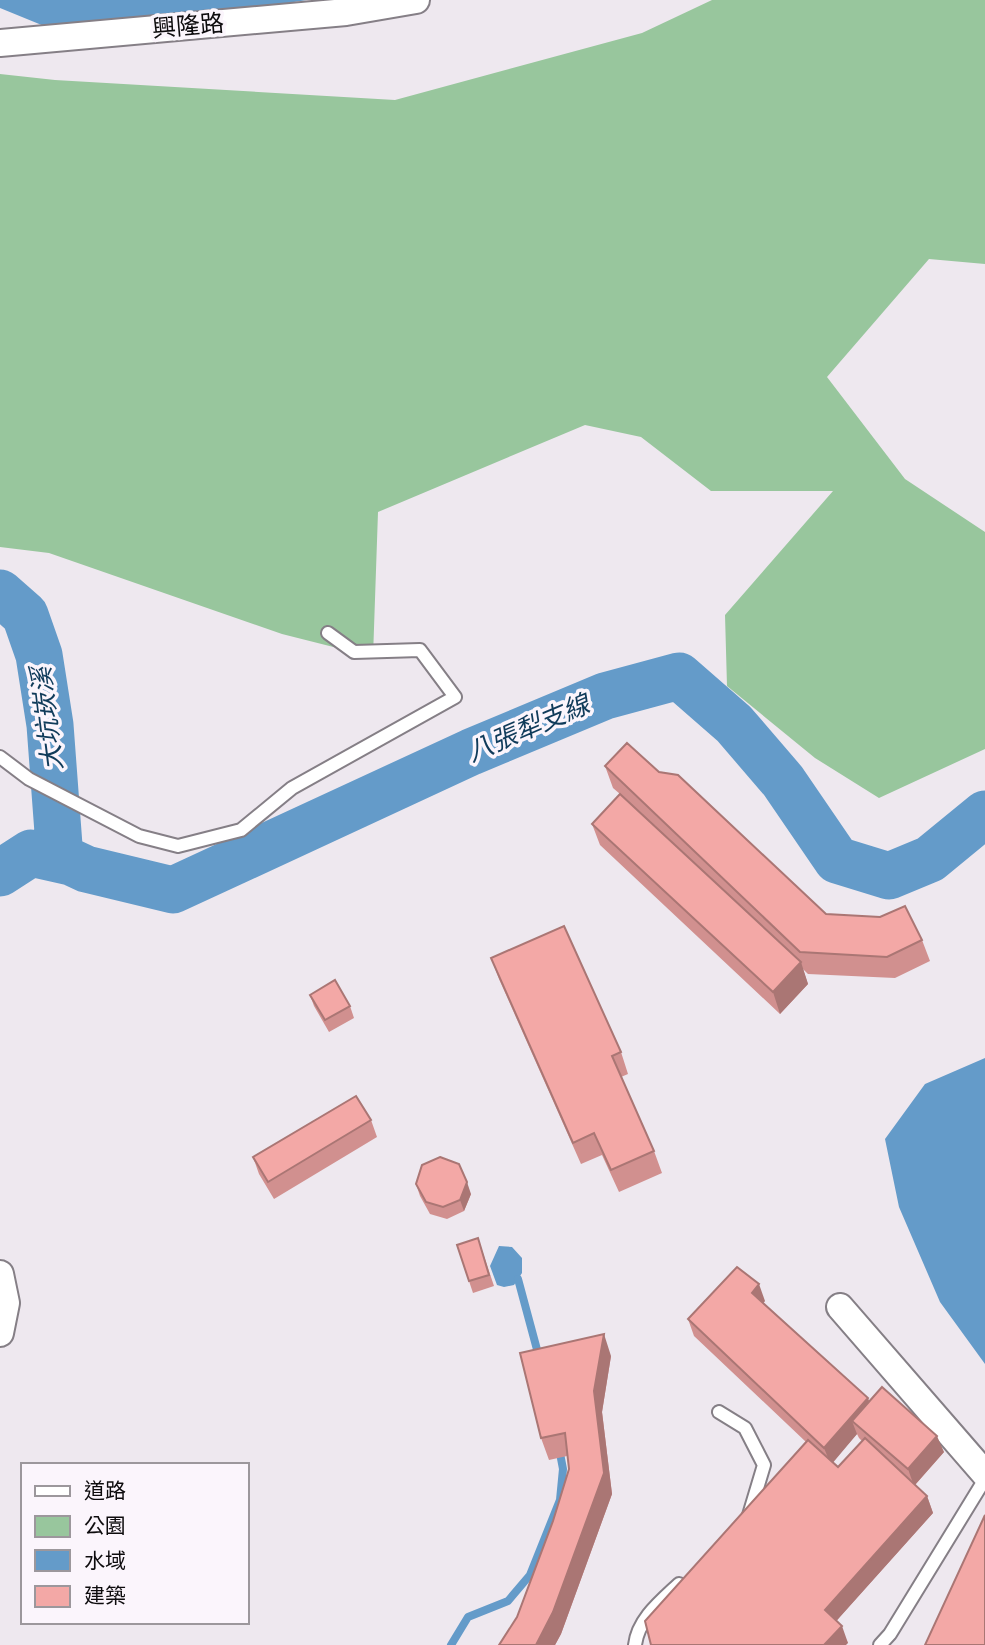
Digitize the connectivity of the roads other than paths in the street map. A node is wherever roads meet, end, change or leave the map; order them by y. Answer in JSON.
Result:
{"nodes":[{"id":1,"x":416,"y":0,"type":"edge"},
{"id":2,"x":0,"y":43,"type":"edge"},
{"id":3,"x":328,"y":633,"type":"dead end"},
{"id":4,"x":0,"y":757,"type":"edge"},
{"id":5,"x":0,"y":1275,"type":"edge"},
{"id":6,"x":840,"y":1307,"type":"dead end"},
{"id":7,"x":0,"y":1333,"type":"edge"},
{"id":8,"x":719,"y":1412,"type":"dead end"},
{"id":9,"x":985,"y":1474,"type":"edge"},
{"id":10,"x":985,"y":1479,"type":"edge"},
{"id":11,"x":740,"y":1524,"type":"edge"},
{"id":12,"x":685,"y":1578,"type":"edge"},
{"id":13,"x":635,"y":1645,"type":"edge"},
{"id":14,"x":880,"y":1645,"type":"edge"}],
"edges":[{"from":1,"to":2,"type":"street","name":"興隆路"},
{"from":3,"to":4,"type":"lane"},
{"from":5,"to":7,"type":"street"},
{"from":6,"to":9,"type":"street"},
{"from":8,"to":11,"type":"lane"},
{"from":10,"to":14,"type":"lane"},
{"from":12,"to":13,"type":"lane"}]}
